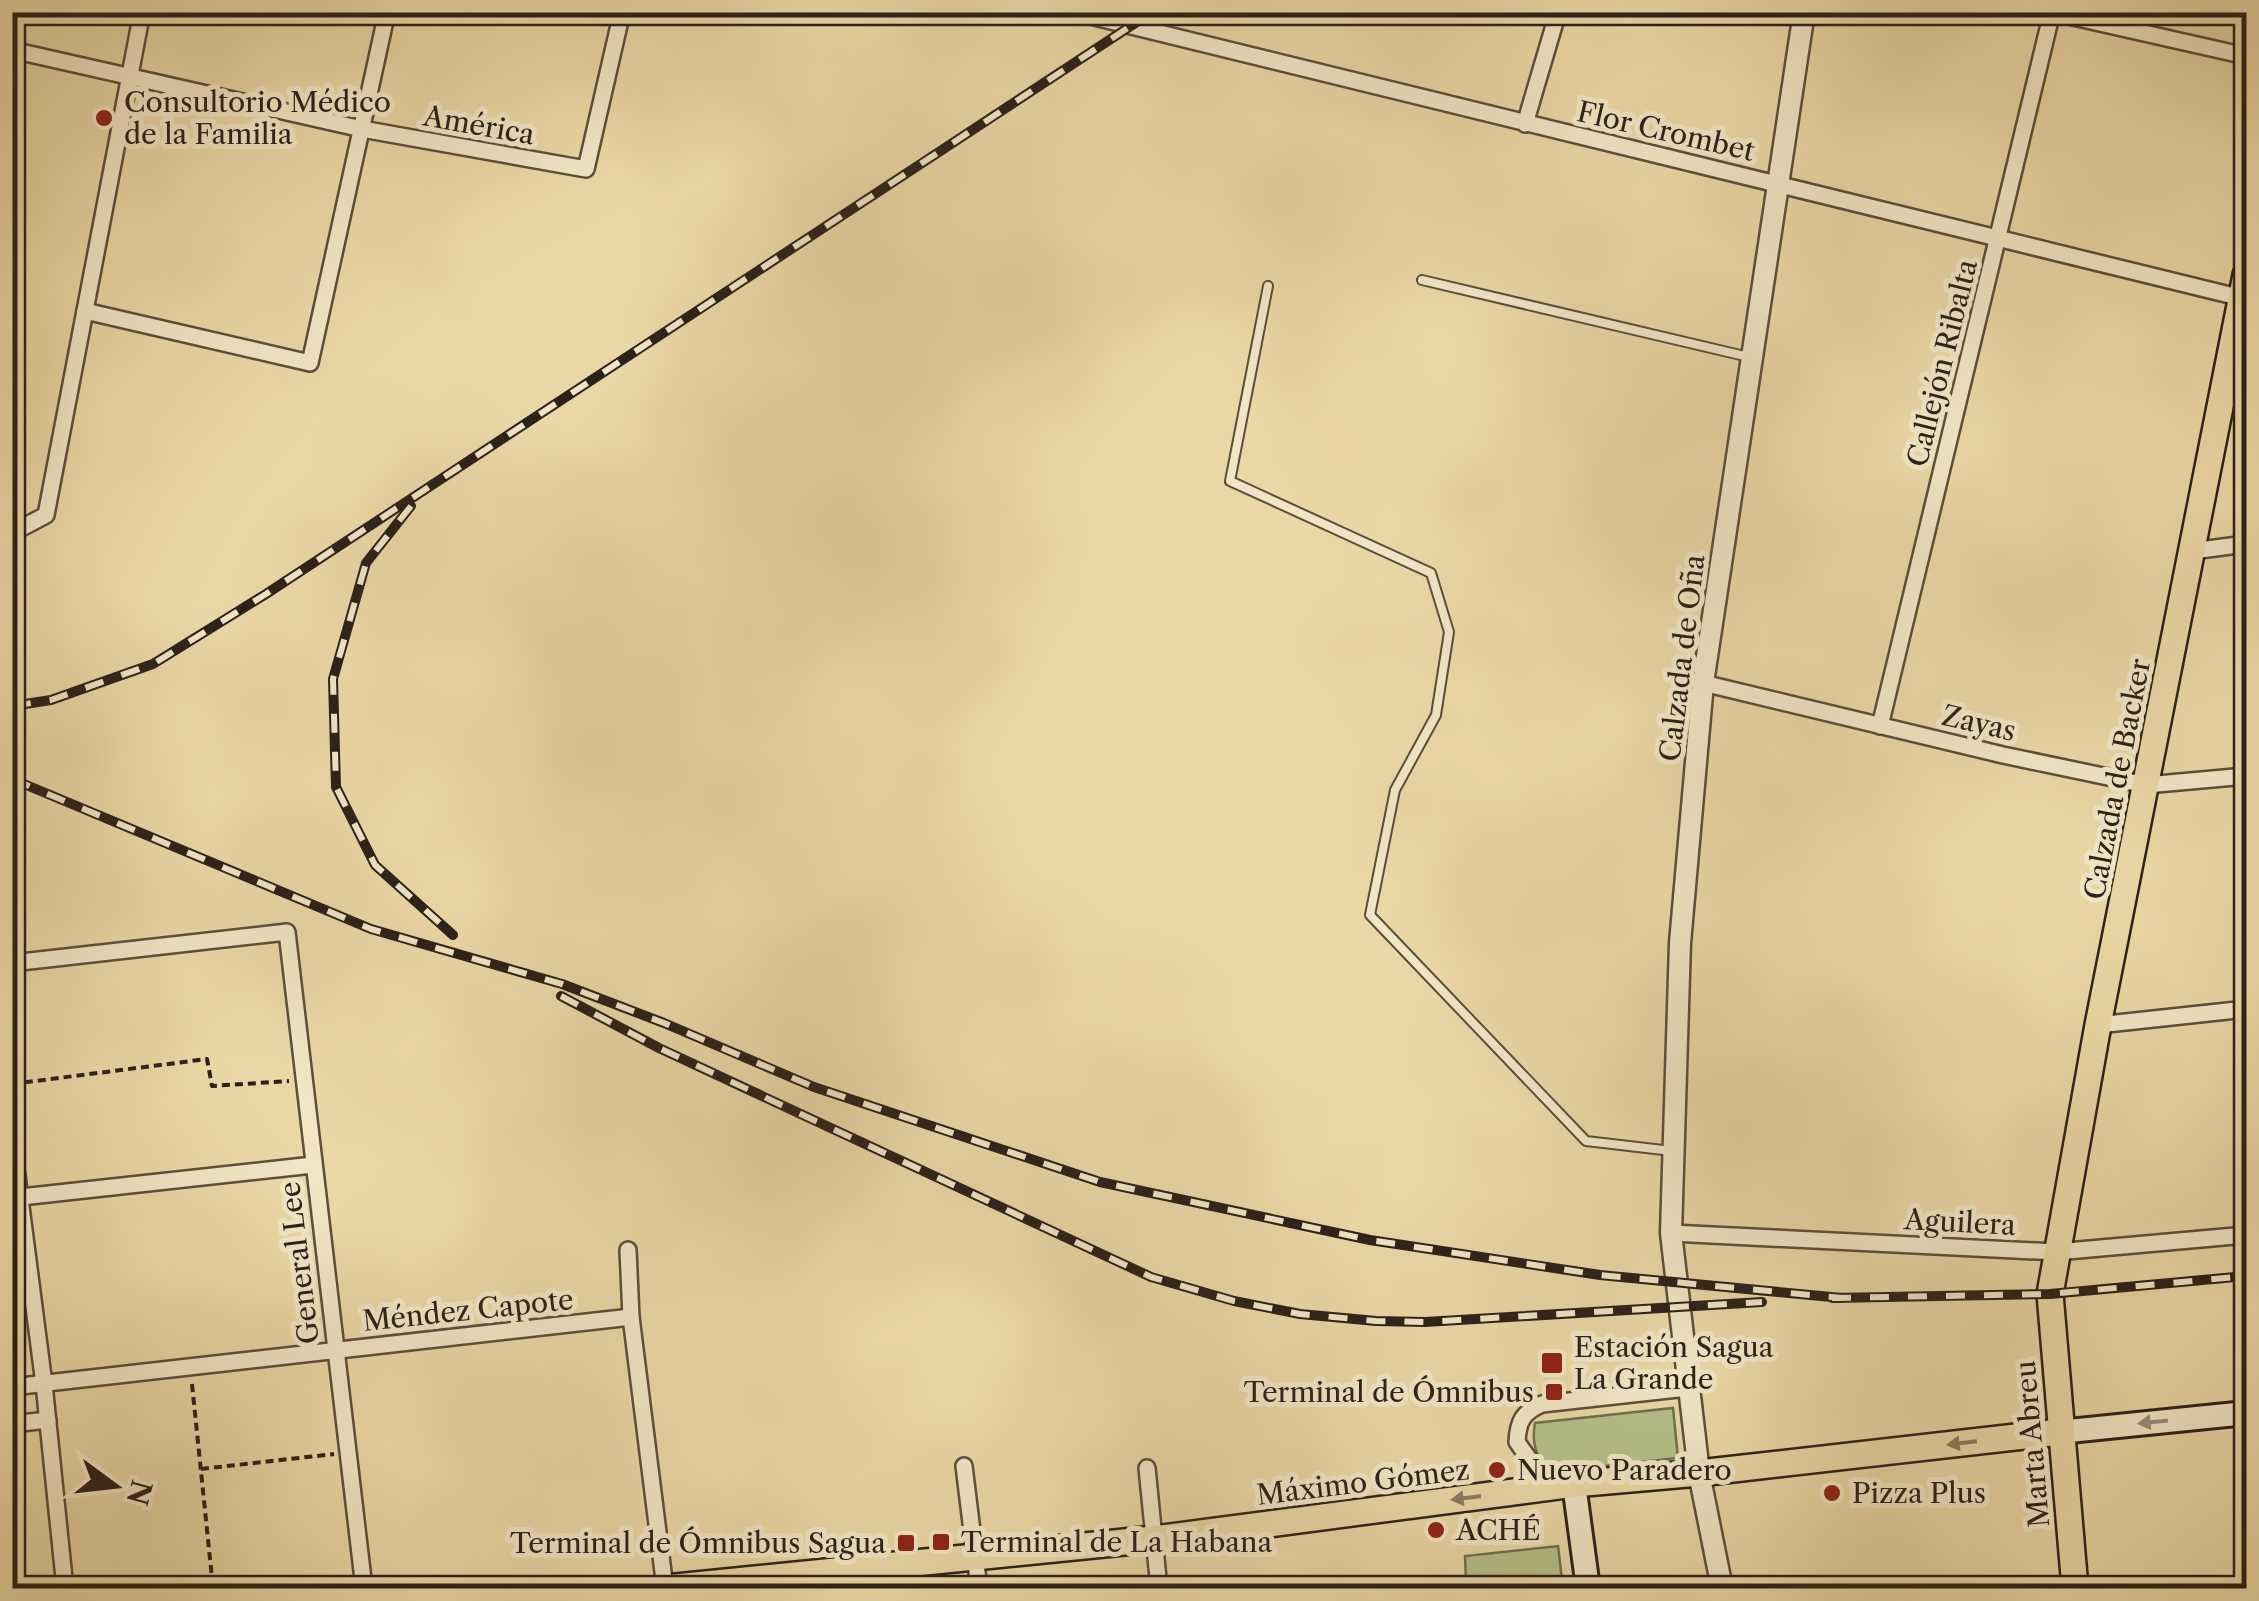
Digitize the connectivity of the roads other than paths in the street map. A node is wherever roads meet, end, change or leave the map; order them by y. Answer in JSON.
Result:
{"nodes":[{"id":1,"x":142,"y":12,"type":"edge"},
{"id":2,"x":387,"y":12,"type":"edge"},
{"id":3,"x":622,"y":12,"type":"edge"},
{"id":4,"x":1558,"y":12,"type":"edge"},
{"id":5,"x":1804,"y":12,"type":"edge"},
{"id":6,"x":1081,"y":13,"type":"edge"},
{"id":7,"x":2052,"y":13,"type":"edge"},
{"id":8,"x":12,"y":50,"type":"edge"},
{"id":9,"x":2246,"y":56,"type":"edge"},
{"id":10,"x":130,"y":77,"type":"junction"},
{"id":11,"x":1525,"y":124,"type":"junction"},
{"id":12,"x":362,"y":129,"type":"junction"},
{"id":13,"x":1780,"y":184,"type":"junction"},
{"id":14,"x":1998,"y":239,"type":"junction"},
{"id":15,"x":1422,"y":280,"type":"dead end"},
{"id":16,"x":1268,"y":286,"type":"dead end"},
{"id":17,"x":2245,"y":291,"type":"edge"},
{"id":18,"x":85,"y":311,"type":"junction"},
{"id":19,"x":1753,"y":358,"type":"junction"},
{"id":20,"x":12,"y":533,"type":"edge"},
{"id":21,"x":2246,"y":544,"type":"edge"},
{"id":22,"x":2192,"y":551,"type":"junction"},
{"id":23,"x":1703,"y":683,"type":"junction"},
{"id":24,"x":1880,"y":726,"type":"junction"},
{"id":25,"x":2246,"y":776,"type":"edge"},
{"id":26,"x":2146,"y":785,"type":"junction"},
{"id":27,"x":12,"y":963,"type":"edge"},
{"id":28,"x":2246,"y":1010,"type":"edge"},
{"id":29,"x":2098,"y":1025,"type":"junction"},
{"id":30,"x":12,"y":1137,"type":"edge"},
{"id":31,"x":1672,"y":1151,"type":"junction"},
{"id":32,"x":313,"y":1165,"type":"junction"},
{"id":33,"x":16,"y":1198,"type":"edge"},
{"id":34,"x":1671,"y":1234,"type":"junction"},
{"id":35,"x":2246,"y":1235,"type":"edge"},
{"id":36,"x":628,"y":1250,"type":"dead end"},
{"id":37,"x":2056,"y":1252,"type":"junction"},
{"id":38,"x":2050,"y":1294,"type":"joint"},
{"id":39,"x":631,"y":1317,"type":"junction"},
{"id":40,"x":334,"y":1350,"type":"junction"},
{"id":41,"x":44,"y":1384,"type":"junction"},
{"id":42,"x":12,"y":1387,"type":"edge"},
{"id":43,"x":1688,"y":1388,"type":"junction"},
{"id":44,"x":2246,"y":1413,"type":"edge"},
{"id":45,"x":48,"y":1420,"type":"junction"},
{"id":46,"x":12,"y":1424,"type":"edge"},
{"id":47,"x":2059,"y":1432,"type":"junction"},
{"id":48,"x":1525,"y":1456,"type":"junction"},
{"id":49,"x":964,"y":1466,"type":"dead end"},
{"id":50,"x":1147,"y":1468,"type":"dead end"},
{"id":51,"x":1699,"y":1473,"type":"junction"},
{"id":52,"x":1562,"y":1486,"type":"junction"},
{"id":53,"x":1518,"y":1492,"type":"junction"},
{"id":54,"x":1154,"y":1539,"type":"junction"},
{"id":55,"x":975,"y":1558,"type":"junction"},
{"id":56,"x":65,"y":1588,"type":"edge"},
{"id":57,"x":364,"y":1588,"type":"edge"},
{"id":58,"x":665,"y":1588,"type":"edge"},
{"id":59,"x":979,"y":1588,"type":"edge"},
{"id":60,"x":1160,"y":1588,"type":"edge"},
{"id":61,"x":1588,"y":1588,"type":"edge"},
{"id":62,"x":1722,"y":1588,"type":"edge"},
{"id":63,"x":2075,"y":1588,"type":"edge"}],
"edges":[{"from":1,"to":10,"type":"street"},
{"from":2,"to":12,"type":"street"},
{"from":3,"to":12,"type":"street","name":"América"},
{"from":4,"to":11,"type":"street"},
{"from":5,"to":13,"type":"street","name":"Calzada de Oña"},
{"from":6,"to":11,"type":"street","name":"Flor Crombet"},
{"from":7,"to":9,"type":"street"},
{"from":7,"to":14,"type":"street","name":"Callejón Ribalta"},
{"from":8,"to":10,"type":"street","name":"América"},
{"from":10,"to":12,"type":"street","name":"América"},
{"from":10,"to":18,"type":"street"},
{"from":11,"to":13,"type":"street","name":"Flor Crombet"},
{"from":12,"to":18,"type":"street"},
{"from":13,"to":14,"type":"street","name":"Flor Crombet"},
{"from":13,"to":19,"type":"street","name":"Calzada de Oña"},
{"from":14,"to":17,"type":"street","name":"Flor Crombet"},
{"from":14,"to":24,"type":"street","name":"Callejón Ribalta"},
{"from":15,"to":19,"type":"lane"},
{"from":16,"to":31,"type":"lane"},
{"from":17,"to":22,"type":"main road","name":"Calzada de Backer"},
{"from":18,"to":20,"type":"street"},
{"from":19,"to":23,"type":"street","name":"Calzada de Oña"},
{"from":21,"to":22,"type":"street"},
{"from":22,"to":26,"type":"main road","name":"Calzada de Backer"},
{"from":23,"to":24,"type":"street","name":"Zayas"},
{"from":23,"to":31,"type":"street","name":"Calzada de Oña"},
{"from":24,"to":26,"type":"street","name":"Zayas"},
{"from":25,"to":26,"type":"street","name":"Zayas"},
{"from":26,"to":29,"type":"main road","name":"Calzada de Backer"},
{"from":27,"to":32,"type":"street","name":"General Lee"},
{"from":28,"to":29,"type":"street"},
{"from":29,"to":37,"type":"main road","name":"Calzada de Backer"},
{"from":30,"to":33,"type":"street"},
{"from":31,"to":34,"type":"street","name":"Calzada de Oña"},
{"from":32,"to":33,"type":"street"},
{"from":32,"to":40,"type":"street","name":"General Lee"},
{"from":33,"to":41,"type":"street"},
{"from":34,"to":37,"type":"street","name":"Aguilera"},
{"from":34,"to":43,"type":"street","name":"Calzada de Oña"},
{"from":35,"to":37,"type":"street","name":"Aguilera"},
{"from":36,"to":39,"type":"street"},
{"from":37,"to":38,"type":"main road","name":"Calzada de Backer"},
{"from":38,"to":47,"type":"main road","name":"Marta Abreu"},
{"from":39,"to":40,"type":"street","name":"Méndez Capote"},
{"from":39,"to":58,"type":"street"},
{"from":40,"to":41,"type":"street","name":"Méndez Capote"},
{"from":40,"to":57,"type":"street","name":"General Lee"},
{"from":41,"to":42,"type":"street","name":"Méndez Capote"},
{"from":41,"to":45,"type":"street"},
{"from":43,"to":48,"type":"street"},
{"from":43,"to":51,"type":"street","name":"Calzada de Oña"},
{"from":44,"to":47,"type":"main road","name":"Máximo Gómez","one_way":true},
{"from":45,"to":46,"type":"street"},
{"from":45,"to":56,"type":"street"},
{"from":47,"to":51,"type":"main road","name":"Máximo Gómez","one_way":true},
{"from":47,"to":63,"type":"main road","name":"Marta Abreu"},
{"from":48,"to":52,"type":"street"},
{"from":48,"to":53,"type":"street"},
{"from":49,"to":55,"type":"street"},
{"from":50,"to":54,"type":"street"},
{"from":51,"to":52,"type":"main road","name":"Máximo Gómez"},
{"from":51,"to":62,"type":"street","name":"Calzada de Oña"},
{"from":52,"to":53,"type":"main road","name":"Máximo Gómez"},
{"from":52,"to":61,"type":"main road"},
{"from":53,"to":54,"type":"main road","name":"Máximo Gómez","one_way":true},
{"from":54,"to":55,"type":"main road","name":"Máximo Gómez"},
{"from":54,"to":60,"type":"street"},
{"from":55,"to":58,"type":"main road","name":"Máximo Gómez"},
{"from":55,"to":59,"type":"street"}]}
